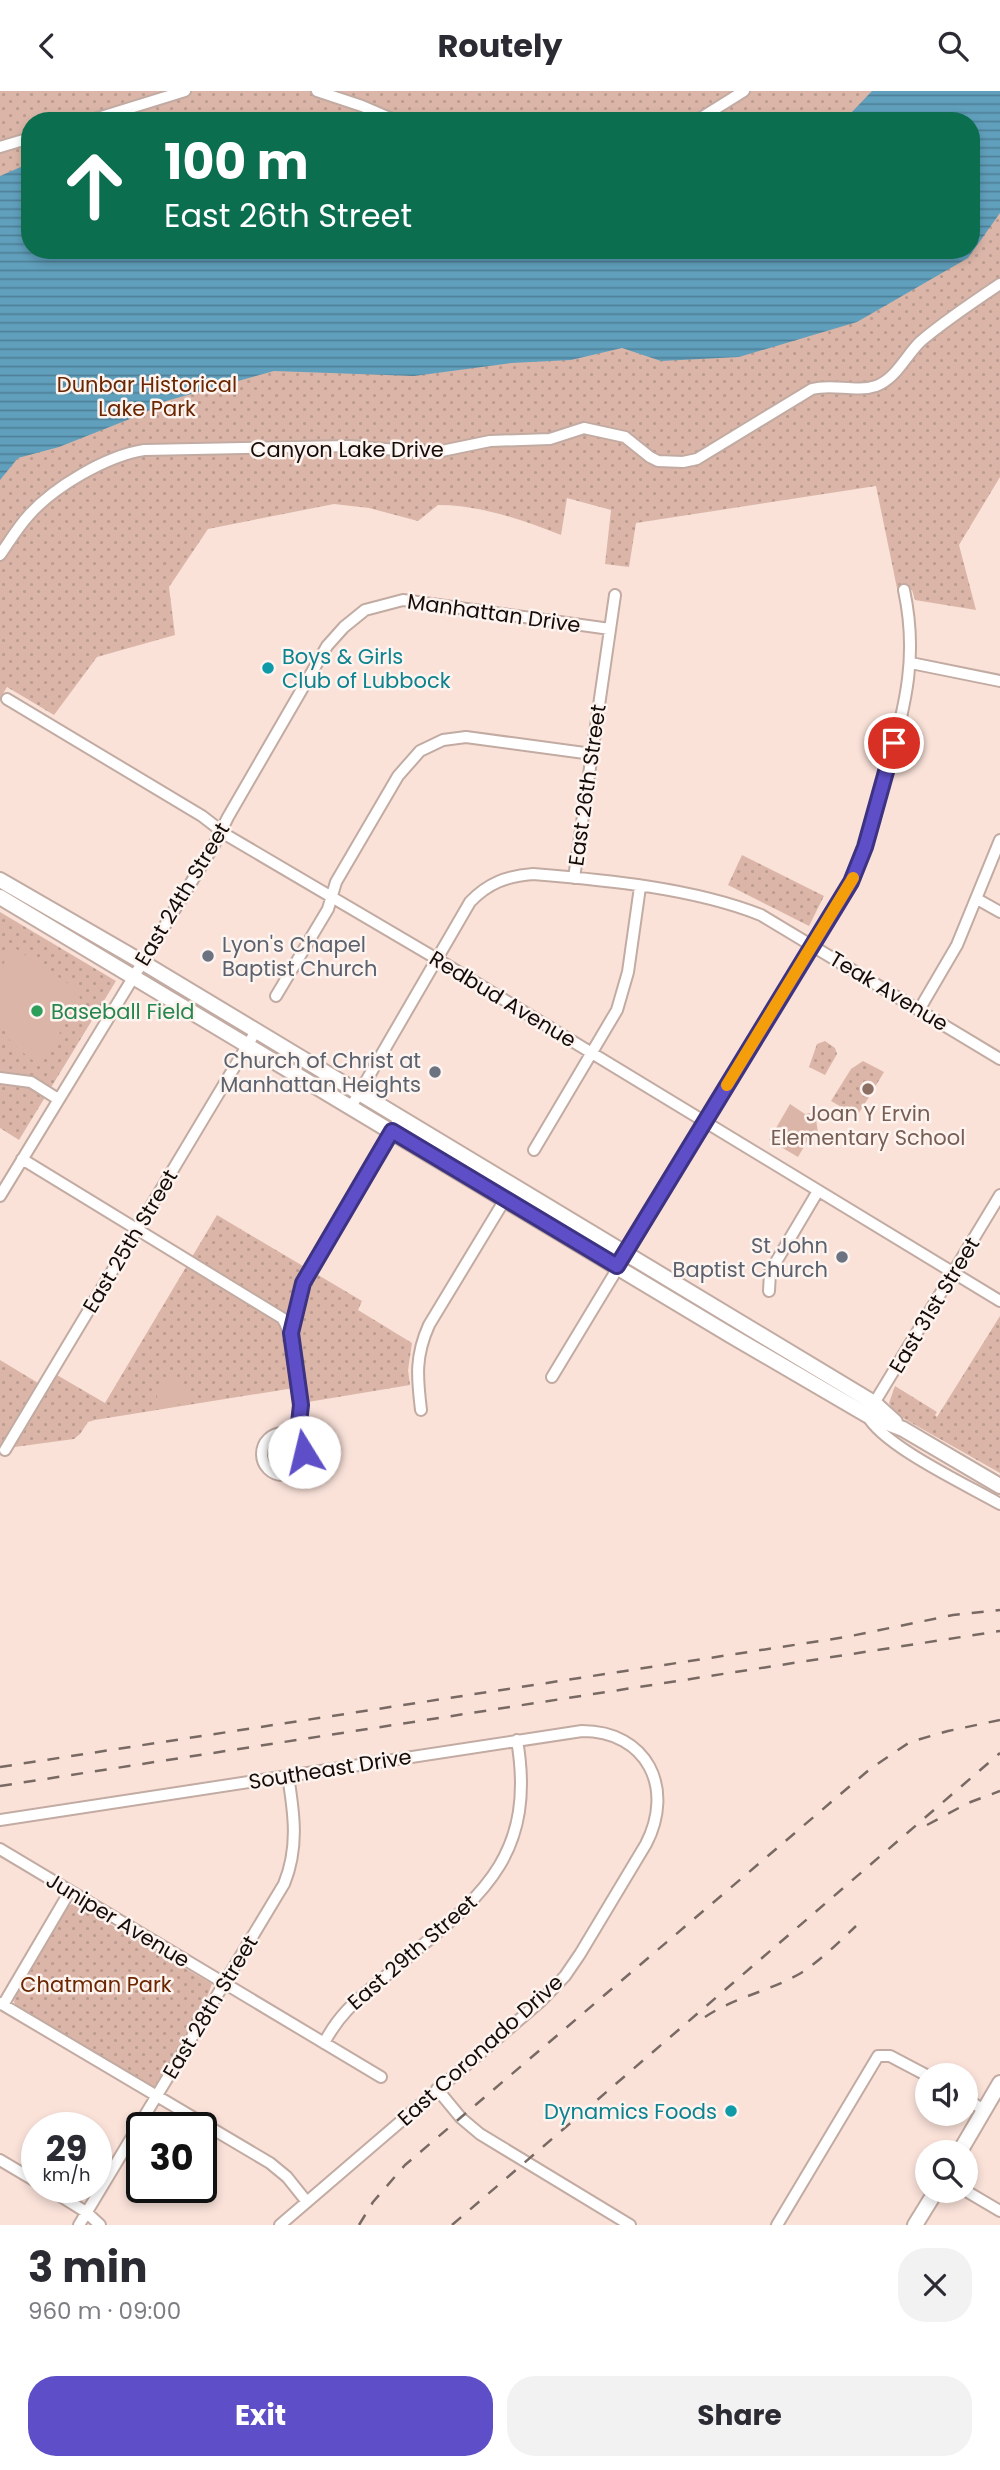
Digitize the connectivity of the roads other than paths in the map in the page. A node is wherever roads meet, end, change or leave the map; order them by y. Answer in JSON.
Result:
{"nodes":[{"id":1,"x":185,"y":91,"type":"edge"},
{"id":2,"x":317,"y":91,"type":"edge"},
{"id":3,"x":744,"y":91,"type":"edge"},
{"id":4,"x":117,"y":112,"type":"edge"},
{"id":5,"x":376,"y":112,"type":"edge"},
{"id":6,"x":710,"y":112,"type":"edge"},
{"id":7,"x":21,"y":141,"type":"edge"},
{"id":8,"x":0,"y":147,"type":"edge"},
{"id":9,"x":1000,"y":284,"type":"edge"},
{"id":10,"x":0,"y":555,"type":"edge"},
{"id":11,"x":904,"y":590,"type":"dead end"},
{"id":12,"x":615,"y":595,"type":"dead end"},
{"id":13,"x":378,"y":605,"type":"joint"},
{"id":14,"x":610,"y":629,"type":"junction"},
{"id":15,"x":911,"y":663,"type":"junction"},
{"id":16,"x":1000,"y":681,"type":"edge"},
{"id":17,"x":7,"y":699,"type":"dead end"},
{"id":18,"x":592,"y":754,"type":"junction"},
{"id":19,"x":221,"y":830,"type":"junction"},
{"id":20,"x":1000,"y":840,"type":"edge"},
{"id":21,"x":574,"y":878,"type":"junction"},
{"id":22,"x":0,"y":880,"type":"edge"},
{"id":23,"x":639,"y":887,"type":"junction"},
{"id":24,"x":0,"y":897,"type":"edge"},
{"id":25,"x":331,"y":898,"type":"junction"},
{"id":26,"x":977,"y":899,"type":"junction"},
{"id":27,"x":1000,"y":912,"type":"edge"},
{"id":28,"x":813,"y":946,"type":"junction"},
{"id":29,"x":437,"y":959,"type":"junction"},
{"id":30,"x":142,"y":962,"type":"junction"},
{"id":31,"x":133,"y":975,"type":"junction"},
{"id":32,"x":276,"y":996,"type":"dead end"},
{"id":33,"x":919,"y":1010,"type":"junction"},
{"id":34,"x":256,"y":1031,"type":"junction"},
{"id":35,"x":248,"y":1044,"type":"junction"},
{"id":36,"x":593,"y":1053,"type":"junction"},
{"id":37,"x":1000,"y":1059,"type":"edge"},
{"id":38,"x":0,"y":1078,"type":"edge"},
{"id":39,"x":359,"y":1092,"type":"junction"},
{"id":40,"x":58,"y":1099,"type":"junction"},
{"id":41,"x":351,"y":1107,"type":"junction"},
{"id":42,"x":705,"y":1122,"type":"junction"},
{"id":43,"x":396,"y":1125,"type":"junction"},
{"id":44,"x":534,"y":1150,"type":"dead end"},
{"id":45,"x":22,"y":1159,"type":"junction"},
{"id":46,"x":513,"y":1186,"type":"junction"},
{"id":47,"x":818,"y":1191,"type":"junction"},
{"id":48,"x":1000,"y":1195,"type":"edge"},
{"id":49,"x":0,"y":1196,"type":"edge"},
{"id":50,"x":505,"y":1199,"type":"junction"},
{"id":51,"x":136,"y":1229,"type":"junction"},
{"id":52,"x":626,"y":1253,"type":"junction"},
{"id":53,"x":617,"y":1266,"type":"junction"},
{"id":54,"x":954,"y":1273,"type":"junction"},
{"id":55,"x":769,"y":1291,"type":"dead end"},
{"id":56,"x":1000,"y":1301,"type":"edge"},
{"id":57,"x":291,"y":1333,"type":"junction"},
{"id":58,"x":552,"y":1377,"type":"dead end"},
{"id":59,"x":871,"y":1409,"type":"junction"},
{"id":60,"x":421,"y":1410,"type":"dead end"},
{"id":61,"x":293,"y":1435,"type":"dead end"},
{"id":62,"x":5,"y":1450,"type":"dead end"},
{"id":63,"x":1000,"y":1486,"type":"edge"},
{"id":64,"x":1000,"y":1504,"type":"edge"},
{"id":65,"x":517,"y":1740,"type":"junction"},
{"id":66,"x":648,"y":1765,"type":"joint"},
{"id":67,"x":288,"y":1776,"type":"junction"},
{"id":68,"x":0,"y":1820,"type":"edge"},
{"id":69,"x":0,"y":1849,"type":"edge"},
{"id":70,"x":70,"y":1891,"type":"junction"},
{"id":71,"x":224,"y":1983,"type":"junction"},
{"id":72,"x":1,"y":2004,"type":"edge"},
{"id":73,"x":324,"y":2043,"type":"junction"},
{"id":74,"x":915,"y":2069,"type":"edge"},
{"id":75,"x":381,"y":2077,"type":"dead end"},
{"id":76,"x":1000,"y":2083,"type":"edge"},
{"id":77,"x":437,"y":2089,"type":"junction"},
{"id":78,"x":156,"y":2096,"type":"junction"},
{"id":79,"x":978,"y":2106,"type":"edge"},
{"id":80,"x":984,"y":2110,"type":"junction"},
{"id":81,"x":967,"y":2140,"type":"edge"},
{"id":82,"x":0,"y":2160,"type":"edge"},
{"id":83,"x":21,"y":2172,"type":"edge"},
{"id":84,"x":978,"y":2198,"type":"edge"},
{"id":85,"x":307,"y":2202,"type":"junction"},
{"id":86,"x":72,"y":2203,"type":"edge"},
{"id":87,"x":929,"y":2203,"type":"edge"},
{"id":88,"x":1000,"y":2211,"type":"edge"},
{"id":89,"x":86,"y":2212,"type":"junction"},
{"id":90,"x":79,"y":2225,"type":"edge"},
{"id":91,"x":100,"y":2225,"type":"edge"},
{"id":92,"x":280,"y":2225,"type":"edge"},
{"id":93,"x":630,"y":2225,"type":"edge"},
{"id":94,"x":777,"y":2225,"type":"edge"},
{"id":95,"x":915,"y":2225,"type":"edge"}],
"edges":[{"from":1,"to":4,"type":"street"},
{"from":2,"to":5,"type":"street"},
{"from":3,"to":6,"type":"street"},
{"from":7,"to":8,"type":"street"},
{"from":9,"to":10,"type":"street","name":"Canyon Lake Drive"},
{"from":11,"to":15,"type":"street"},
{"from":12,"to":14,"type":"street","name":"East 26th Street"},
{"from":13,"to":14,"type":"street","name":"Manhattan Drive"},
{"from":13,"to":19,"type":"street","name":"East 24th Street"},
{"from":14,"to":18,"type":"street","name":"East 26th Street"},
{"from":15,"to":16,"type":"street"},
{"from":15,"to":28,"type":"street"},
{"from":17,"to":19,"type":"street","name":"Redbud Avenue"},
{"from":18,"to":21,"type":"street","name":"East 26th Street"},
{"from":18,"to":25,"type":"street"},
{"from":19,"to":25,"type":"street","name":"Redbud Avenue"},
{"from":19,"to":30,"type":"street","name":"East 24th Street"},
{"from":20,"to":26,"type":"street"},
{"from":21,"to":23,"type":"street","name":"Teak Avenue"},
{"from":21,"to":29,"type":"street","name":"East 26th Street"},
{"from":22,"to":30,"type":"main road"},
{"from":23,"to":28,"type":"street","name":"Teak Avenue"},
{"from":23,"to":36,"type":"street"},
{"from":24,"to":31,"type":"main road"},
{"from":25,"to":29,"type":"street","name":"Redbud Avenue"},
{"from":25,"to":32,"type":"street"},
{"from":26,"to":27,"type":"street"},
{"from":26,"to":33,"type":"street"},
{"from":28,"to":33,"type":"street","name":"Teak Avenue"},
{"from":28,"to":42,"type":"street"},
{"from":29,"to":36,"type":"street","name":"Redbud Avenue"},
{"from":29,"to":39,"type":"street","name":"East 26th Street"},
{"from":30,"to":31,"type":"street","name":"East 24th Street"},
{"from":30,"to":34,"type":"main road"},
{"from":31,"to":35,"type":"main road"},
{"from":31,"to":40,"type":"street","name":"East 24th Street"},
{"from":33,"to":37,"type":"street","name":"Teak Avenue"},
{"from":34,"to":35,"type":"street","name":"East 25th Street"},
{"from":34,"to":39,"type":"main road"},
{"from":35,"to":41,"type":"main road"},
{"from":35,"to":51,"type":"street","name":"East 25th Street"},
{"from":36,"to":42,"type":"street","name":"Redbud Avenue"},
{"from":36,"to":44,"type":"street"},
{"from":38,"to":40,"type":"street"},
{"from":39,"to":41,"type":"street","name":"East 26th Street"},
{"from":39,"to":43,"type":"main road"},
{"from":40,"to":45,"type":"street","name":"East 24th Street"},
{"from":41,"to":43,"type":"main road"},
{"from":42,"to":47,"type":"street","name":"Redbud Avenue"},
{"from":42,"to":52,"type":"street"},
{"from":43,"to":46,"type":"main road"},
{"from":43,"to":50,"type":"main road"},
{"from":43,"to":57,"type":"street"},
{"from":45,"to":49,"type":"street","name":"East 24th Street"},
{"from":45,"to":51,"type":"street"},
{"from":46,"to":50,"type":"street"},
{"from":46,"to":52,"type":"main road"},
{"from":47,"to":54,"type":"street","name":"Redbud Avenue"},
{"from":47,"to":55,"type":"street"},
{"from":48,"to":54,"type":"street","name":"East 31st Street"},
{"from":50,"to":53,"type":"main road"},
{"from":50,"to":60,"type":"street"},
{"from":51,"to":57,"type":"street"},
{"from":51,"to":62,"type":"street","name":"East 25th Street"},
{"from":52,"to":53,"type":"street"},
{"from":52,"to":59,"type":"main road"},
{"from":53,"to":58,"type":"street"},
{"from":53,"to":59,"type":"main road"},
{"from":54,"to":56,"type":"street","name":"Redbud Avenue"},
{"from":54,"to":59,"type":"street","name":"East 31st Street"},
{"from":57,"to":61,"type":"street"},
{"from":59,"to":63,"type":"main road"},
{"from":59,"to":64,"type":"street"},
{"from":65,"to":66,"type":"street","name":"Southeast Drive"},
{"from":65,"to":67,"type":"street","name":"Southeast Drive"},
{"from":65,"to":73,"type":"street","name":"East 29th Street"},
{"from":66,"to":77,"type":"street","name":"East Coronado Drive"},
{"from":67,"to":68,"type":"street","name":"Southeast Drive"},
{"from":67,"to":71,"type":"street","name":"East 28th Street"},
{"from":69,"to":70,"type":"street","name":"Juniper Avenue"},
{"from":70,"to":71,"type":"street","name":"Juniper Avenue"},
{"from":70,"to":72,"type":"street"},
{"from":71,"to":73,"type":"street","name":"Juniper Avenue"},
{"from":71,"to":78,"type":"street","name":"East 28th Street"},
{"from":72,"to":78,"type":"street"},
{"from":73,"to":75,"type":"street","name":"Juniper Avenue"},
{"from":74,"to":94,"type":"street"},
{"from":76,"to":80,"type":"main road"},
{"from":77,"to":85,"type":"street","name":"East Coronado Drive"},
{"from":77,"to":93,"type":"street"},
{"from":78,"to":85,"type":"street"},
{"from":78,"to":89,"type":"street","name":"East 28th Street"},
{"from":79,"to":80,"type":"street"},
{"from":80,"to":81,"type":"main road"},
{"from":82,"to":83,"type":"street"},
{"from":84,"to":88,"type":"street"},
{"from":85,"to":92,"type":"street","name":"East Coronado Drive"},
{"from":86,"to":89,"type":"street"},
{"from":87,"to":95,"type":"main road"},
{"from":89,"to":90,"type":"street","name":"East 28th Street"},
{"from":89,"to":91,"type":"street"}]}
